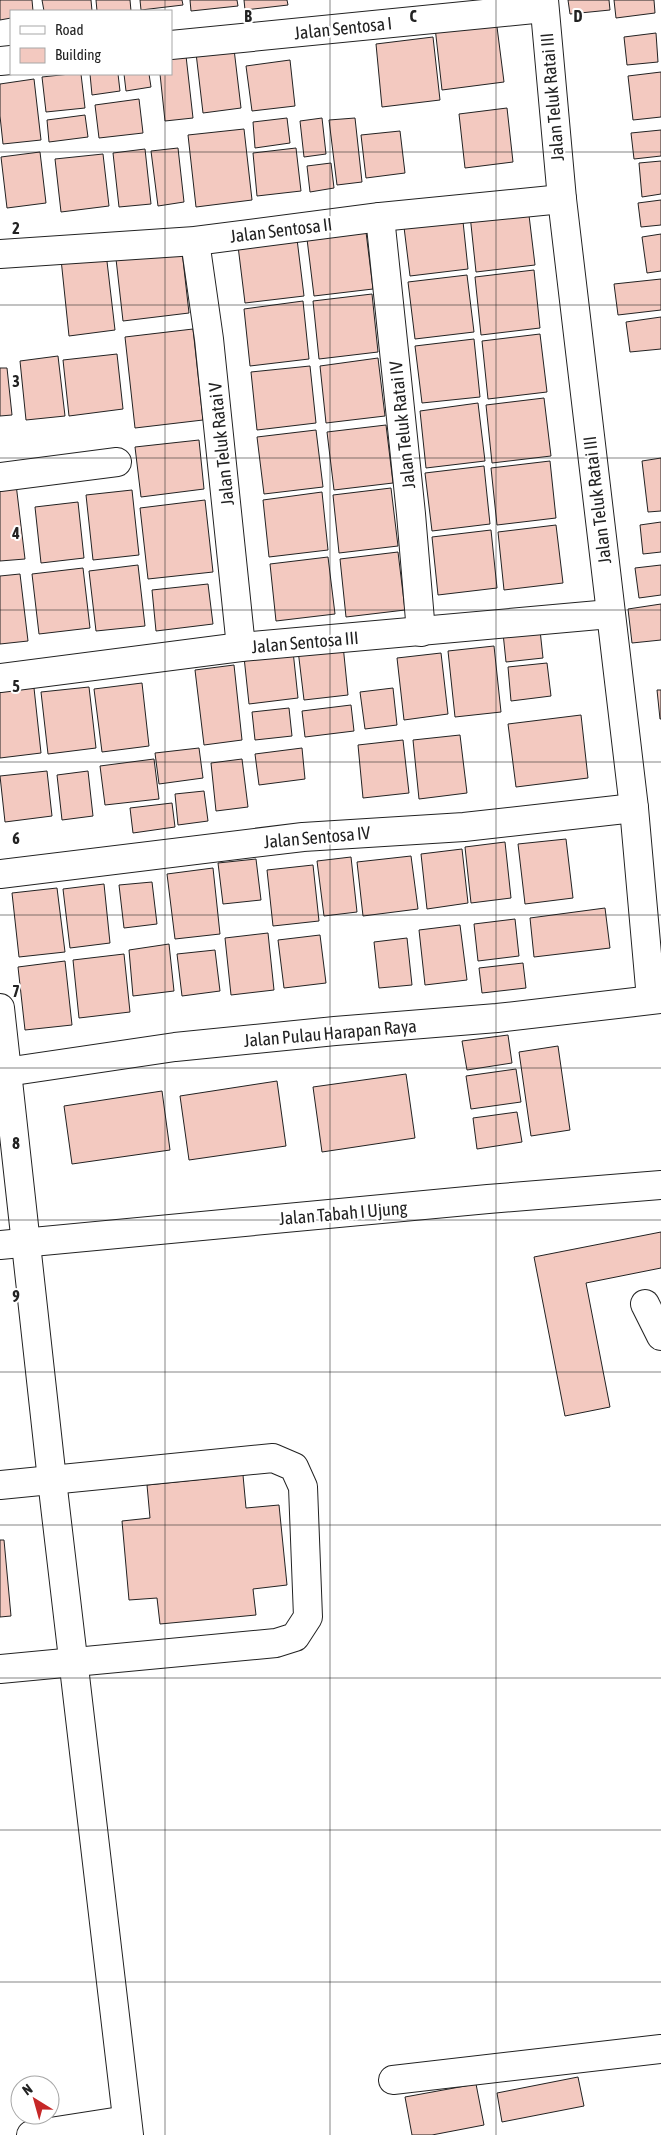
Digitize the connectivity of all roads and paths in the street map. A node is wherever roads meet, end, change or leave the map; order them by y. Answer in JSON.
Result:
{"nodes":[{"id":1,"x":544,"y":4,"type":"edge"},
{"id":2,"x":172,"y":45,"type":"edge"},
{"id":3,"x":562,"y":199,"type":"junction"},
{"id":4,"x":380,"y":217,"type":"junction"},
{"id":5,"x":195,"y":241,"type":"junction"},
{"id":6,"x":0,"y":254,"type":"edge"},
{"id":7,"x":117,"y":462,"type":"dead end"},
{"id":8,"x":0,"y":476,"type":"edge"},
{"id":9,"x":610,"y":614,"type":"junction"},
{"id":10,"x":421,"y":632,"type":"junction"},
{"id":11,"x":241,"y":648,"type":"junction"},
{"id":12,"x":0,"y":678,"type":"edge"},
{"id":13,"x":634,"y":808,"type":"junction"},
{"id":14,"x":0,"y":874,"type":"edge"},
{"id":15,"x":656,"y":999,"type":"edge"},
{"id":16,"x":0,"y":1008,"type":"edge"},
{"id":17,"x":4,"y":1073,"type":"edge"},
{"id":18,"x":661,"y":1185,"type":"edge"},
{"id":19,"x":13,"y":1244,"type":"edge"},
{"id":20,"x":644,"y":1304,"type":"dead end"},
{"id":21,"x":661,"y":1336,"type":"edge"},
{"id":22,"x":52,"y":1480,"type":"junction"},
{"id":23,"x":0,"y":1485,"type":"edge"},
{"id":24,"x":74,"y":1663,"type":"junction"},
{"id":25,"x":0,"y":1669,"type":"edge"},
{"id":26,"x":661,"y":2049,"type":"edge"},
{"id":27,"x":393,"y":2080,"type":"dead end"},
{"id":28,"x":128,"y":2128,"type":"edge"},
{"id":29,"x":31,"y":2135,"type":"edge"}],
"edges":[{"from":1,"to":2,"type":"street","name":"Jalan Sentosa I"},
{"from":1,"to":3,"type":"street","name":"Jalan Teluk Ratai III"},
{"from":3,"to":4,"type":"street","name":"Jalan Sentosa II"},
{"from":3,"to":9,"type":"street","name":"Jalan Teluk Ratai III"},
{"from":4,"to":5,"type":"street","name":"Jalan Sentosa II"},
{"from":4,"to":10,"type":"street","name":"Jalan Teluk Ratai IV"},
{"from":5,"to":6,"type":"street","name":"Jalan Sentosa II"},
{"from":5,"to":11,"type":"street","name":"Jalan Teluk Ratai V"},
{"from":7,"to":8,"type":"street"},
{"from":9,"to":10,"type":"street","name":"Jalan Sentosa III"},
{"from":9,"to":13,"type":"street","name":"Jalan Teluk Ratai III"},
{"from":10,"to":11,"type":"street","name":"Jalan Sentosa III"},
{"from":11,"to":12,"type":"street","name":"Jalan Sentosa III"},
{"from":13,"to":14,"type":"street","name":"Jalan Sentosa IV"},
{"from":13,"to":15,"type":"street","name":"Jalan Teluk Ratai III"},
{"from":15,"to":17,"type":"street","name":"Jalan Pulau Harapan Raya"},
{"from":16,"to":17,"type":"street"},
{"from":17,"to":19,"type":"street"},
{"from":18,"to":19,"type":"street","name":"Jalan Tabah I Ujung"},
{"from":19,"to":22,"type":"street"},
{"from":20,"to":21,"type":"street"},
{"from":22,"to":23,"type":"street"},
{"from":22,"to":24,"type":"street"},
{"from":22,"to":24,"type":"street"},
{"from":24,"to":25,"type":"street"},
{"from":24,"to":28,"type":"street"},
{"from":26,"to":27,"type":"street"},
{"from":28,"to":29,"type":"street"}]}
